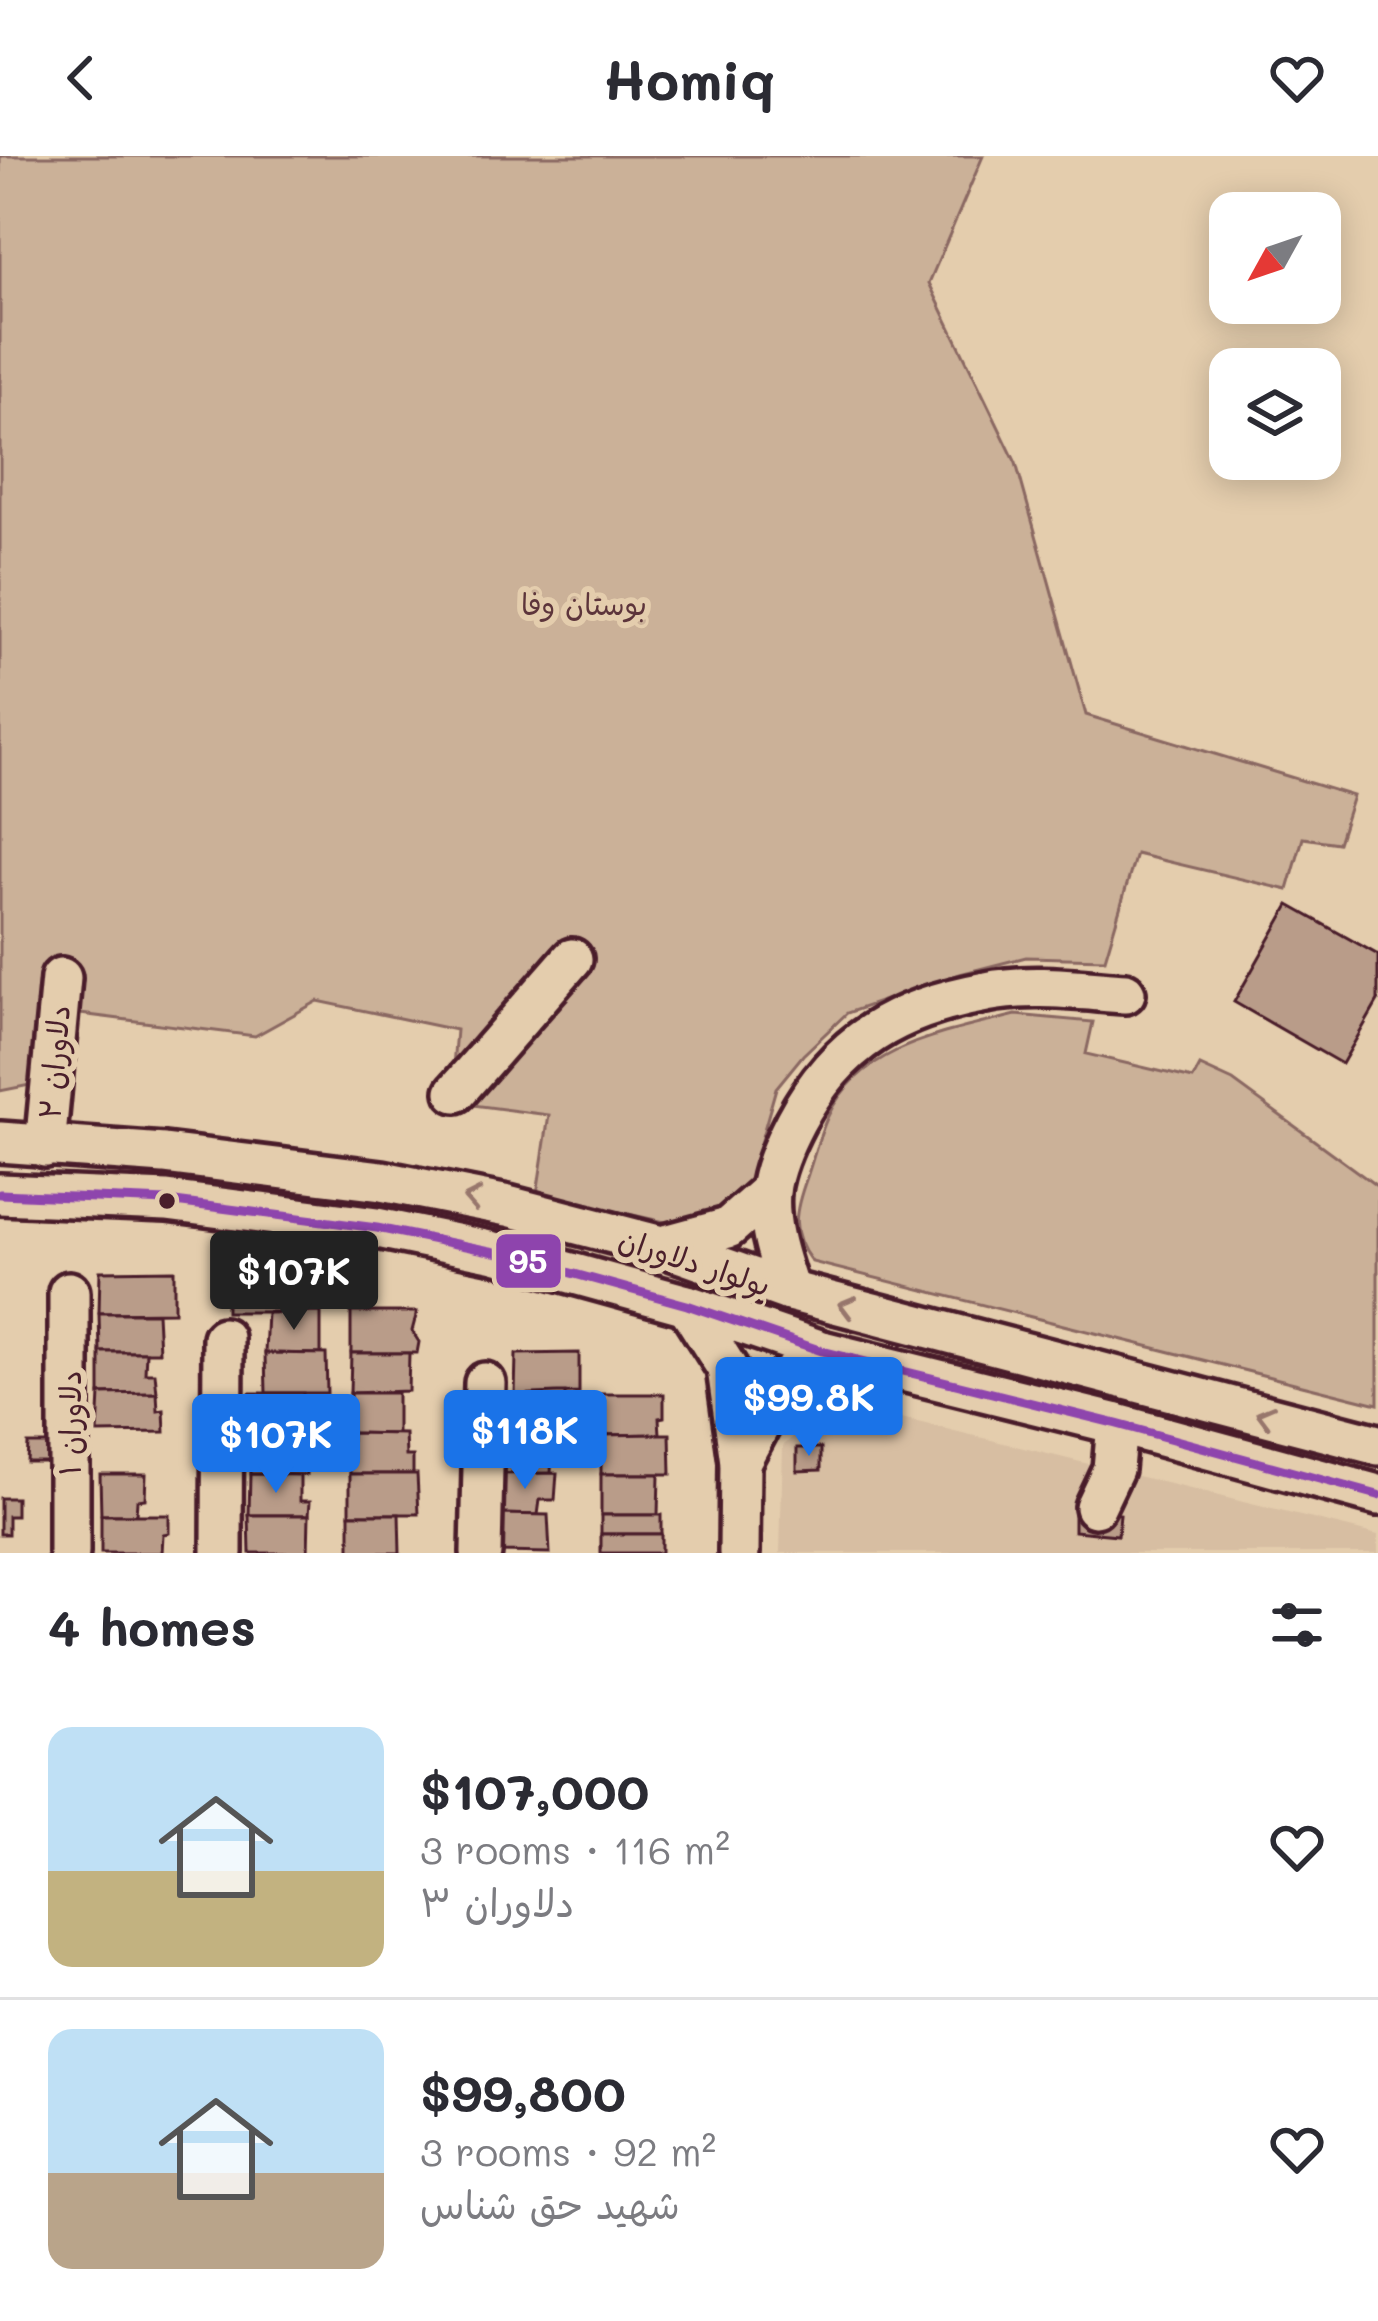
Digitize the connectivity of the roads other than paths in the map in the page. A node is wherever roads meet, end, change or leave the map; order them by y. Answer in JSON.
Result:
{"nodes":[{"id":1,"x":572,"y":959,"type":"dead end"},
{"id":2,"x":61,"y":978,"type":"dead end"},
{"id":3,"x":1125,"y":993,"type":"dead end"},
{"id":4,"x":456,"y":1092,"type":"dead end"},
{"id":5,"x":0,"y":1142,"type":"edge"},
{"id":6,"x":45,"y":1147,"type":"junction"},
{"id":7,"x":770,"y":1191,"type":"junction"},
{"id":8,"x":0,"y":1194,"type":"edge"},
{"id":9,"x":662,"y":1246,"type":"junction"},
{"id":10,"x":789,"y":1291,"type":"junction"},
{"id":11,"x":69,"y":1292,"type":"dead end"},
{"id":12,"x":687,"y":1305,"type":"junction"},
{"id":13,"x":224,"y":1338,"type":"dead end"},
{"id":14,"x":822,"y":1352,"type":"junction"},
{"id":15,"x":485,"y":1383,"type":"dead end"},
{"id":16,"x":1117,"y":1424,"type":"junction"},
{"id":17,"x":1378,"y":1445,"type":"edge"},
{"id":18,"x":740,"y":1462,"type":"junction"},
{"id":19,"x":1378,"y":1495,"type":"edge"},
{"id":20,"x":1095,"y":1507,"type":"dead end"},
{"id":21,"x":69,"y":1553,"type":"edge"},
{"id":22,"x":222,"y":1553,"type":"edge"},
{"id":23,"x":481,"y":1553,"type":"edge"},
{"id":24,"x":739,"y":1553,"type":"edge"}],
"edges":[{"from":1,"to":4,"type":"street"},
{"from":2,"to":6,"type":"street","name":"دلاوران ۲"},
{"from":3,"to":7,"type":"street"},
{"from":5,"to":6,"type":"street","name":"بولوار دلاوران"},
{"from":9,"to":6,"type":"street","name":"بولوار دلاوران","one_way":true},
{"from":7,"to":9,"type":"street"},
{"from":7,"to":10,"type":"street"},
{"from":8,"to":12,"type":"street","name":"بولوار دلاوران"},
{"from":9,"to":10,"type":"street","name":"بولوار دلاوران"},
{"from":17,"to":10,"type":"street","name":"بولوار دلاوران","one_way":true},
{"from":11,"to":21,"type":"street","name":"دلاوران ۱"},
{"from":12,"to":14,"type":"street","name":"بولوار دلاوران"},
{"from":12,"to":18,"type":"street"},
{"from":13,"to":22,"type":"street"},
{"from":14,"to":16,"type":"street","name":"بولوار دلاوران"},
{"from":14,"to":18,"type":"street"},
{"from":15,"to":23,"type":"street"},
{"from":16,"to":19,"type":"street","name":"بولوار دلاوران"},
{"from":16,"to":20,"type":"street"},
{"from":18,"to":24,"type":"street"}]}
